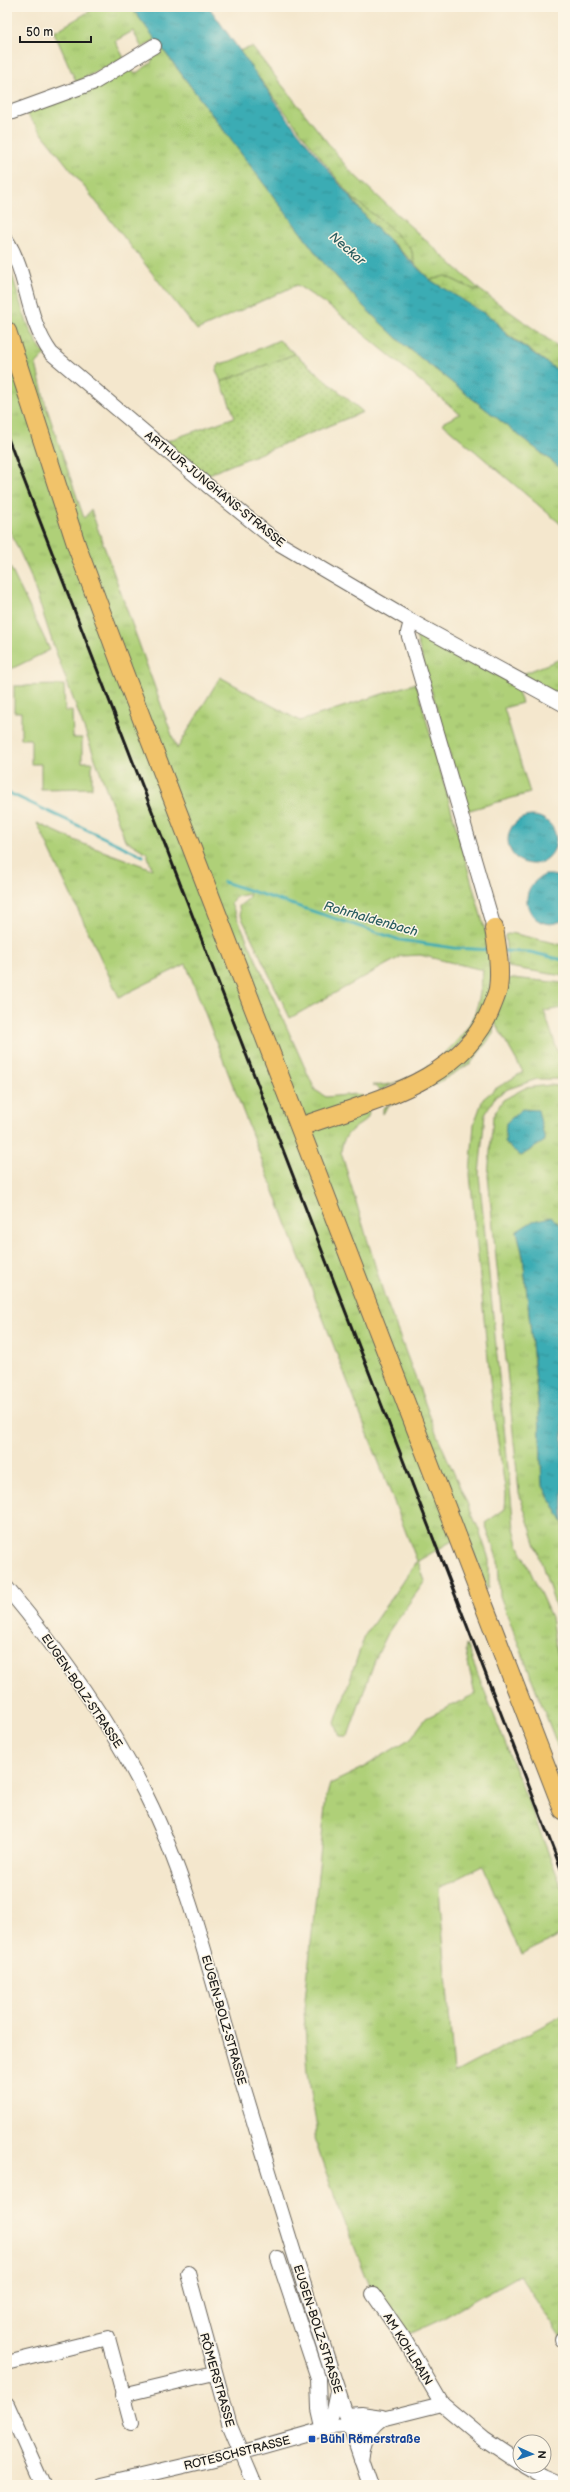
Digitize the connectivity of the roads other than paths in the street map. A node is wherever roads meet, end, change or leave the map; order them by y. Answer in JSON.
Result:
{"nodes":[{"id":1,"x":154,"y":46,"type":"dead end"},
{"id":2,"x":7,"y":114,"type":"edge"},
{"id":3,"x":7,"y":241,"type":"edge"},
{"id":4,"x":12,"y":261,"type":"edge"},
{"id":5,"x":7,"y":331,"type":"edge"},
{"id":6,"x":411,"y":621,"type":"junction"},
{"id":7,"x":563,"y":704,"type":"edge"},
{"id":8,"x":495,"y":933,"type":"joint"},
{"id":9,"x":300,"y":1127,"type":"junction"},
{"id":10,"x":7,"y":1588,"type":"edge"},
{"id":11,"x":563,"y":1810,"type":"edge"},
{"id":12,"x":278,"y":2258,"type":"dead end"},
{"id":13,"x":188,"y":2273,"type":"dead end"},
{"id":14,"x":373,"y":2294,"type":"dead end"},
{"id":15,"x":7,"y":2363,"type":"edge"},
{"id":16,"x":214,"y":2372,"type":"junction"},
{"id":17,"x":337,"y":2388,"type":"junction"},
{"id":18,"x":122,"y":2395,"type":"junction"},
{"id":19,"x":7,"y":2404,"type":"edge"},
{"id":20,"x":442,"y":2404,"type":"junction"},
{"id":21,"x":384,"y":2418,"type":"junction"},
{"id":22,"x":131,"y":2423,"type":"dead end"},
{"id":23,"x":349,"y":2427,"type":"junction"},
{"id":24,"x":324,"y":2431,"type":"junction"},
{"id":25,"x":239,"y":2453,"type":"junction"},
{"id":26,"x":512,"y":2458,"type":"edge"},
{"id":27,"x":361,"y":2460,"type":"junction"},
{"id":28,"x":538,"y":2474,"type":"edge"},
{"id":29,"x":148,"y":2480,"type":"edge"},
{"id":30,"x":43,"y":2485,"type":"edge"},
{"id":31,"x":102,"y":2485,"type":"edge"},
{"id":32,"x":255,"y":2485,"type":"edge"},
{"id":33,"x":370,"y":2485,"type":"edge"},
{"id":34,"x":562,"y":2485,"type":"edge"}],
"edges":[{"from":1,"to":2,"type":"street"},
{"from":3,"to":4,"type":"street","name":"ARTHUR-JUNGHANS-STRASSE"},
{"from":4,"to":6,"type":"street","name":"ARTHUR-JUNGHANS-STRASSE"},
{"from":5,"to":9,"type":"main road"},
{"from":6,"to":7,"type":"street","name":"ARTHUR-JUNGHANS-STRASSE"},
{"from":6,"to":8,"type":"street"},
{"from":8,"to":9,"type":"main road"},
{"from":9,"to":11,"type":"main road"},
{"from":10,"to":17,"type":"street","name":"EUGEN-BOLZ-STRASSE"},
{"from":12,"to":24,"type":"street","name":"EUGEN-BOLZ-STRASSE"},
{"from":13,"to":16,"type":"street","name":"RÖMERSTRASSE"},
{"from":14,"to":20,"type":"street","name":"AM KOHLRAIN"},
{"from":15,"to":18,"type":"street"},
{"from":16,"to":18,"type":"street"},
{"from":16,"to":25,"type":"street","name":"RÖMERSTRASSE"},
{"from":17,"to":23,"type":"street","name":"EUGEN-BOLZ-STRASSE"},
{"from":17,"to":24,"type":"street"},
{"from":18,"to":22,"type":"street"},
{"from":19,"to":30,"type":"street"},
{"from":20,"to":21,"type":"street"},
{"from":20,"to":26,"type":"street","name":"AM KOHLRAIN"},
{"from":21,"to":23,"type":"street","name":"ROTESCHSTRASSE"},
{"from":21,"to":27,"type":"street"},
{"from":23,"to":24,"type":"street","name":"ROTESCHSTRASSE"},
{"from":23,"to":27,"type":"street","name":"EUGEN-BOLZ-STRASSE"},
{"from":24,"to":25,"type":"street","name":"ROTESCHSTRASSE"},
{"from":25,"to":29,"type":"street","name":"ROTESCHSTRASSE"},
{"from":25,"to":32,"type":"street","name":"RÖMERSTRASSE"},
{"from":27,"to":33,"type":"street","name":"EUGEN-BOLZ-STRASSE"},
{"from":28,"to":34,"type":"street"},
{"from":29,"to":31,"type":"street","name":"ROTESCHSTRASSE"}]}
